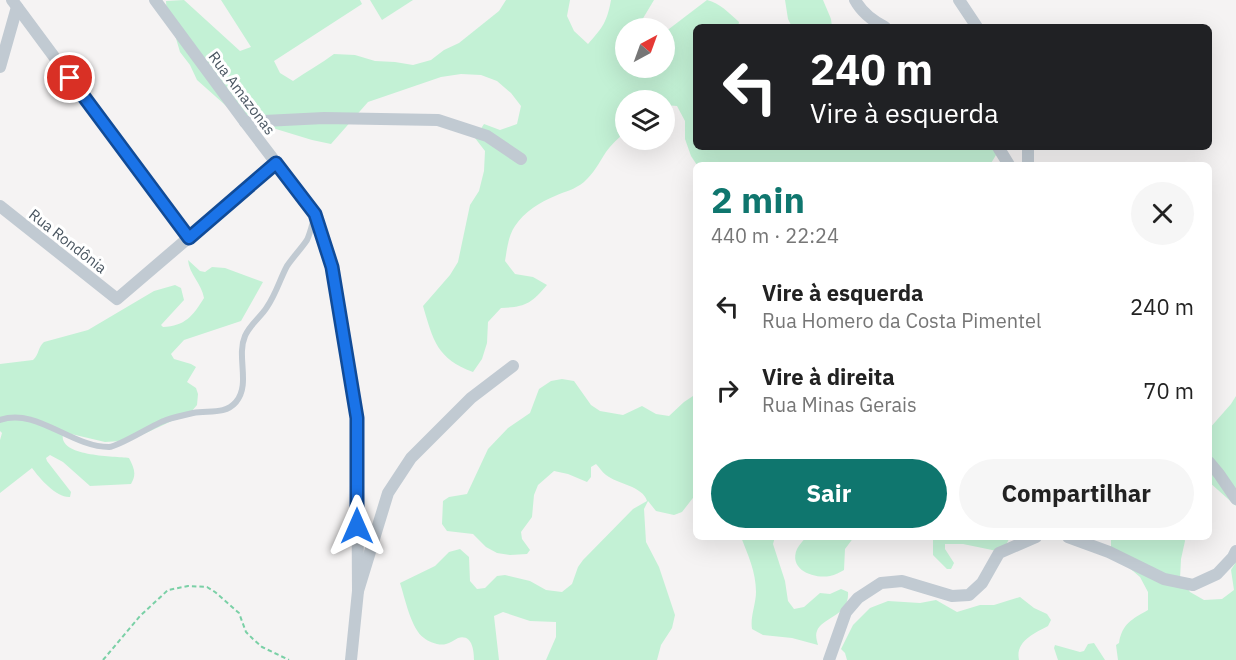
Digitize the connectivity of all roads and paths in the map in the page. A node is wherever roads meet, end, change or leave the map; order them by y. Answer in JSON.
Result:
{"nodes":[{"id":1,"x":155,"y":0,"type":"edge"},
{"id":2,"x":855,"y":0,"type":"edge"},
{"id":3,"x":959,"y":0,"type":"edge"},
{"id":4,"x":14,"y":4,"type":"edge"},
{"id":5,"x":879,"y":24,"type":"edge"},
{"id":6,"x":975,"y":24,"type":"edge"},
{"id":7,"x":0,"y":67,"type":"edge"},
{"id":8,"x":245,"y":122,"type":"junction"},
{"id":9,"x":521,"y":159,"type":"dead end"},
{"id":10,"x":276,"y":163,"type":"junction"},
{"id":11,"x":0,"y":206,"type":"edge"},
{"id":12,"x":315,"y":214,"type":"junction"},
{"id":13,"x":189,"y":238,"type":"junction"},
{"id":14,"x":513,"y":366,"type":"dead end"},
{"id":15,"x":0,"y":420,"type":"edge"},
{"id":16,"x":1212,"y":466,"type":"edge"},
{"id":17,"x":1236,"y":499,"type":"edge"},
{"id":18,"x":1029,"y":540,"type":"edge"},
{"id":19,"x":1076,"y":540,"type":"edge"},
{"id":20,"x":1236,"y":552,"type":"edge"},
{"id":21,"x":357,"y":591,"type":"junction"},
{"id":22,"x":103,"y":660,"type":"edge"},
{"id":23,"x":289,"y":660,"type":"edge"},
{"id":24,"x":351,"y":660,"type":"edge"},
{"id":25,"x":830,"y":660,"type":"edge"}],
"edges":[{"from":1,"to":8,"type":"street","name":"Rua Amazonas"},
{"from":2,"to":5,"type":"street"},
{"from":3,"to":6,"type":"street"},
{"from":4,"to":7,"type":"street"},
{"from":4,"to":13,"type":"street"},
{"from":8,"to":9,"type":"street"},
{"from":8,"to":10,"type":"street","name":"Rua Amazonas"},
{"from":10,"to":12,"type":"street","name":"Rua Amazonas"},
{"from":10,"to":13,"type":"street"},
{"from":11,"to":13,"type":"street","name":"Rua Rondônia"},
{"from":12,"to":15,"type":"lane"},
{"from":12,"to":21,"type":"street","name":"Rua Amazonas"},
{"from":14,"to":21,"type":"street"},
{"from":16,"to":17,"type":"street"},
{"from":18,"to":25,"type":"street"},
{"from":19,"to":20,"type":"street"},
{"from":21,"to":24,"type":"street"},
{"from":22,"to":23,"type":"path"}]}
